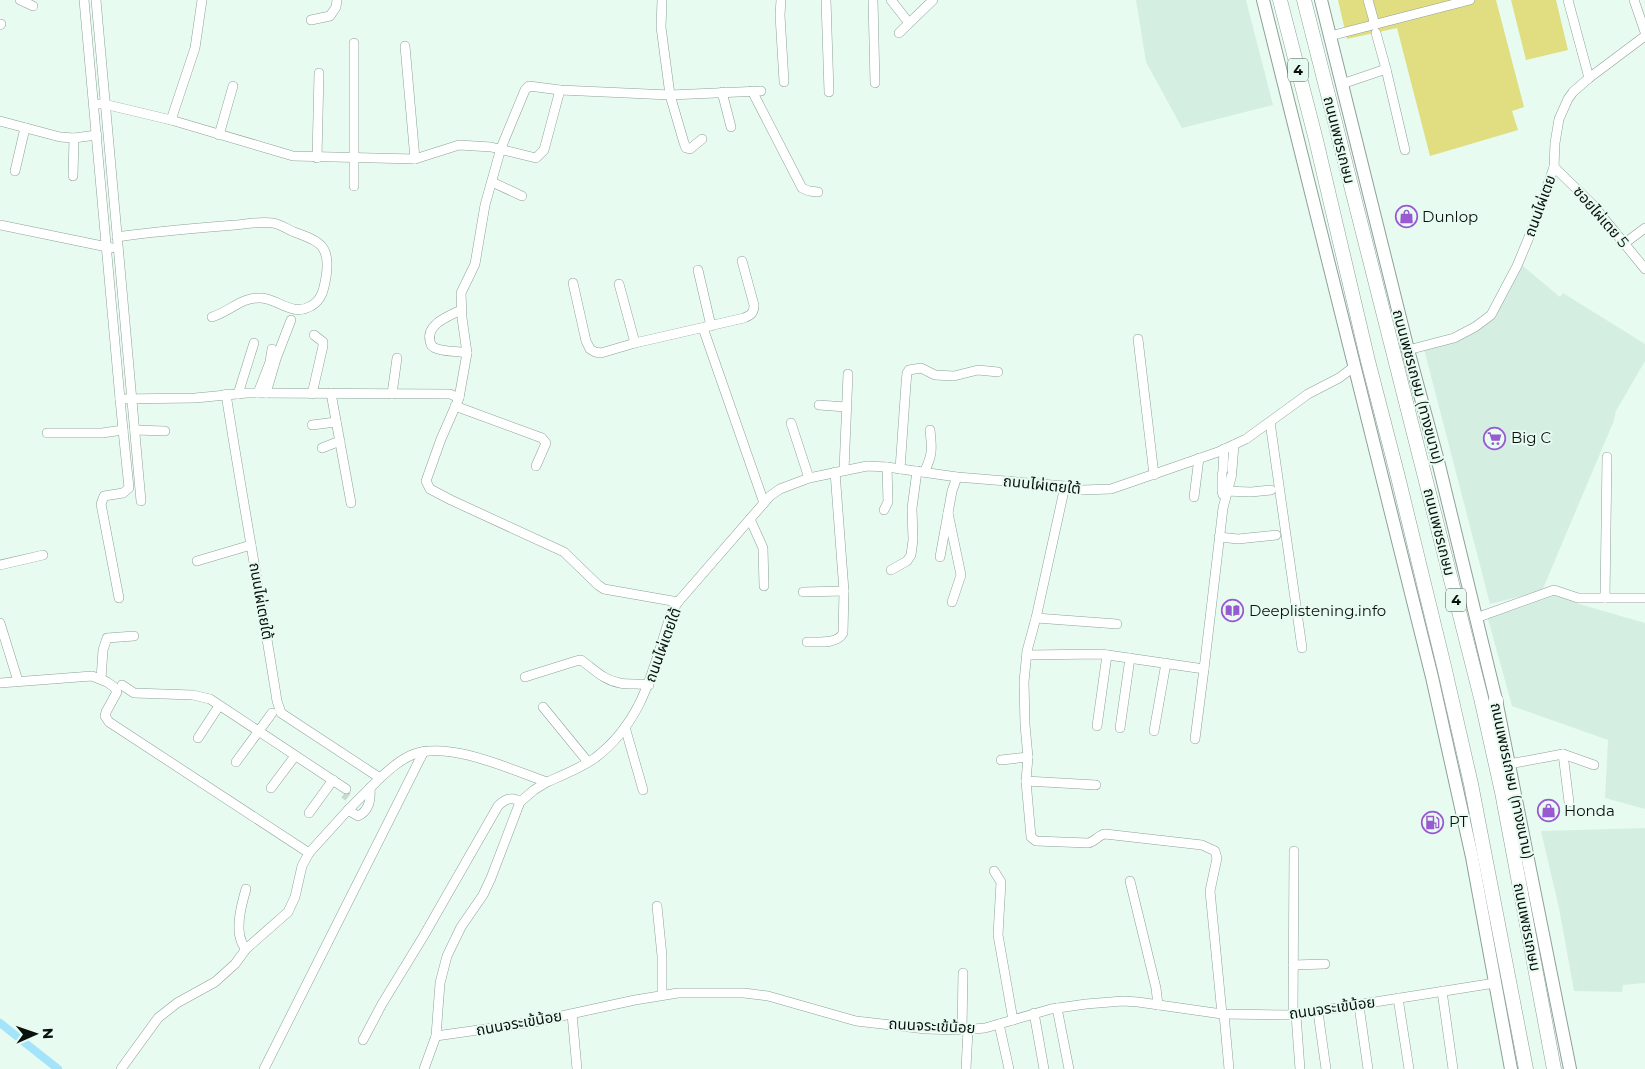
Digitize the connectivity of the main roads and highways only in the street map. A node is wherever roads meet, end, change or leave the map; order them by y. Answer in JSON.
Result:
{"nodes":[{"id":1,"x":1263,"y":0,"type":"edge"},
{"id":2,"x":1280,"y":0,"type":"edge"},
{"id":3,"x":1304,"y":0,"type":"edge"},
{"id":4,"x":1321,"y":0,"type":"edge"},
{"id":5,"x":1496,"y":700,"type":"junction"},
{"id":6,"x":1494,"y":757,"type":"junction"},
{"id":7,"x":1512,"y":1069,"type":"edge"},
{"id":8,"x":1526,"y":1069,"type":"edge"},
{"id":9,"x":1554,"y":1069,"type":"edge"},
{"id":10,"x":1570,"y":1069,"type":"edge"}],
"edges":[{"from":1,"to":7,"type":"main road","number":"4"},
{"from":2,"to":8,"type":"highway","name":"ถนนเพชรเกษม","number":"4"},
{"from":3,"to":6,"type":"highway","name":"ถนนเพชรเกษม","number":"4"},
{"from":4,"to":5,"type":"main road","name":"ถนนเพชรเกษม (ทางขนาน)","number":"4"},
{"from":5,"to":6,"type":"highway"},
{"from":5,"to":10,"type":"main road","name":"ถนนเพชรเกษม (ทางขนาน)","number":"4"},
{"from":6,"to":9,"type":"highway","name":"ถนนเพชรเกษม","number":"4"}]}
